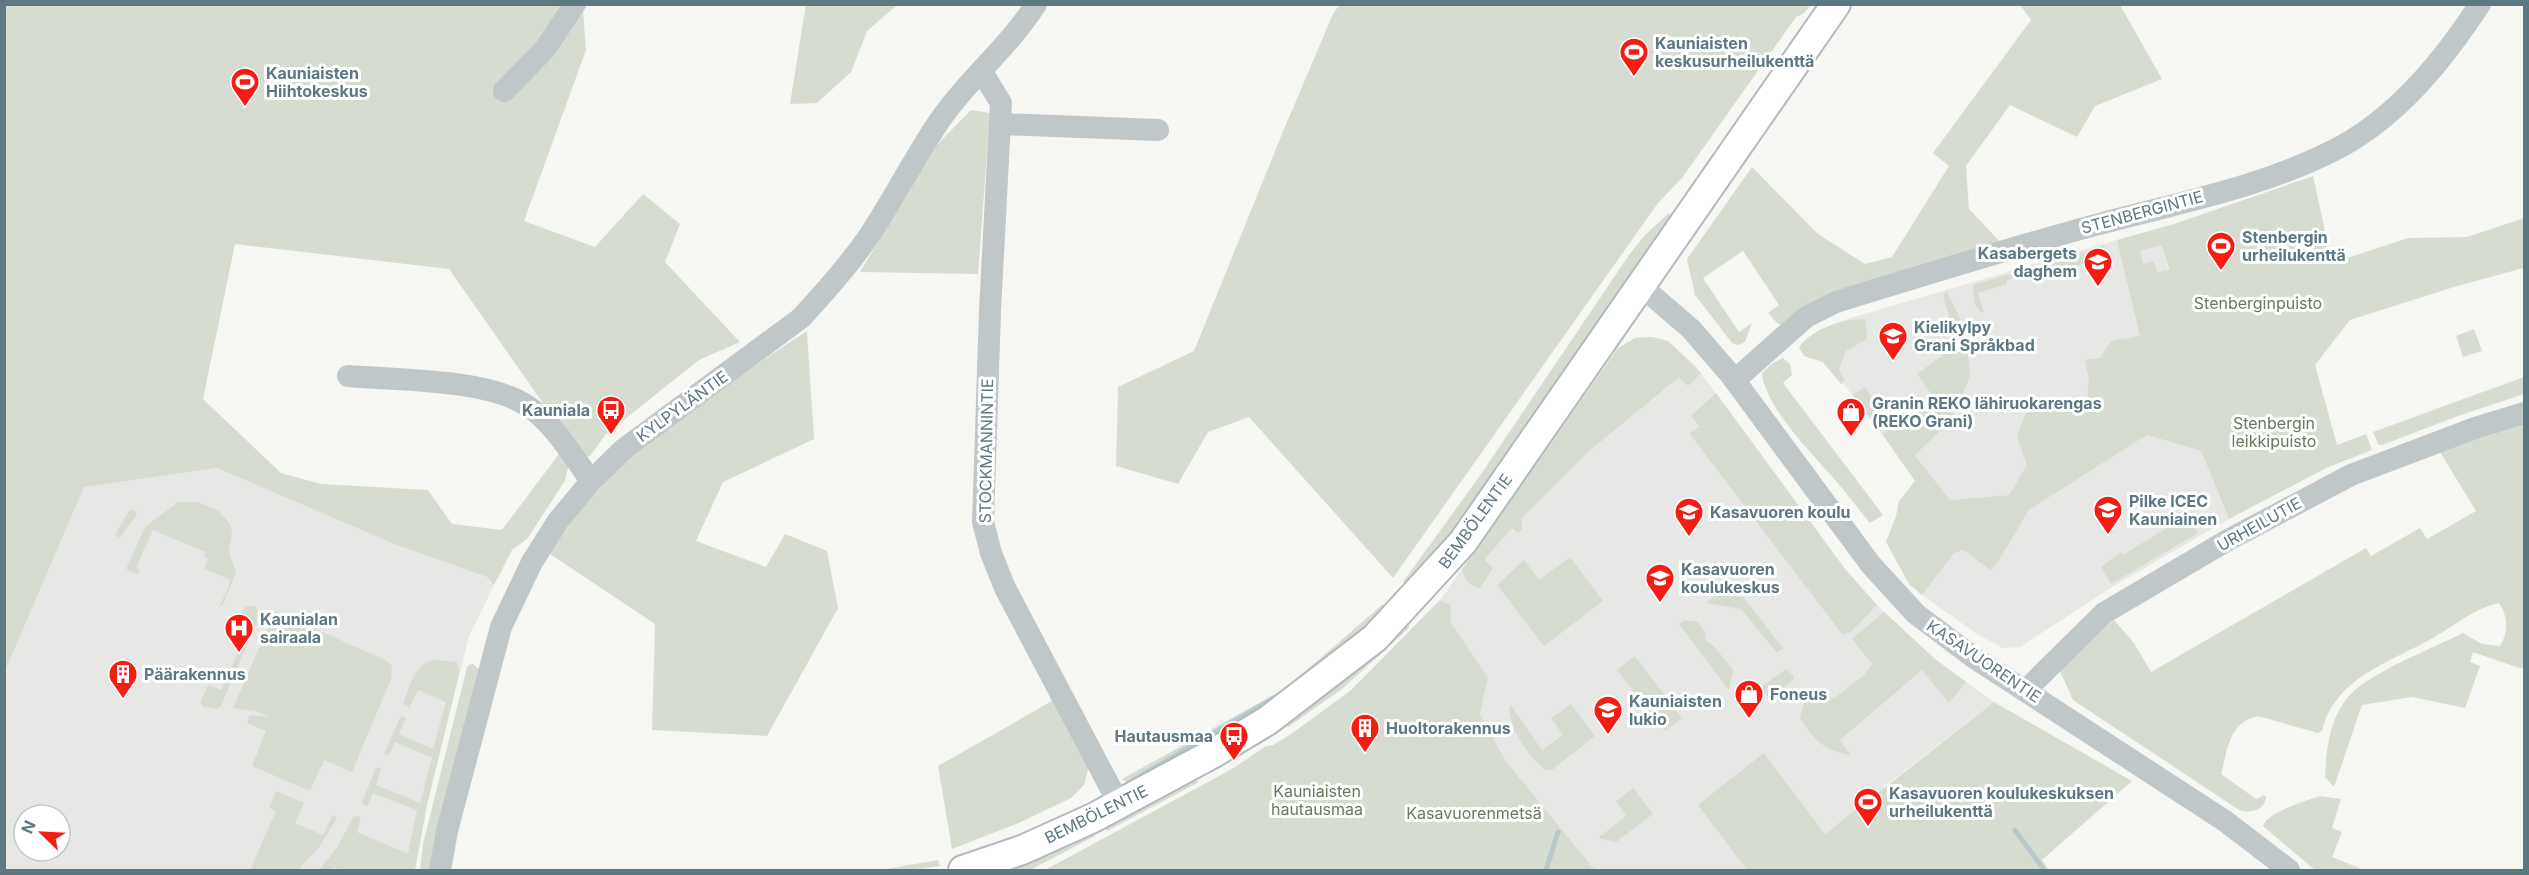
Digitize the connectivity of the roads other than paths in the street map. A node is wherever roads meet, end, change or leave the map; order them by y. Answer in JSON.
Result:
{"nodes":[{"id":1,"x":575,"y":4,"type":"edge"},
{"id":2,"x":1036,"y":4,"type":"edge"},
{"id":3,"x":1836,"y":4,"type":"edge"},
{"id":4,"x":2480,"y":4,"type":"edge"},
{"id":5,"x":982,"y":72,"type":"junction"},
{"id":6,"x":504,"y":91,"type":"dead end"},
{"id":7,"x":1001,"y":124,"type":"junction"},
{"id":8,"x":1158,"y":130,"type":"dead end"},
{"id":9,"x":1640,"y":285,"type":"junction"},
{"id":10,"x":348,"y":376,"type":"dead end"},
{"id":11,"x":1735,"y":380,"type":"junction"},
{"id":12,"x":2524,"y":412,"type":"edge"},
{"id":13,"x":591,"y":481,"type":"junction"},
{"id":14,"x":2026,"y":690,"type":"junction"},
{"id":15,"x":1119,"y":804,"type":"junction"},
{"id":16,"x":440,"y":870,"type":"edge"},
{"id":17,"x":963,"y":870,"type":"edge"},
{"id":18,"x":2289,"y":870,"type":"edge"}],
"edges":[{"from":1,"to":6,"type":"street"},
{"from":2,"to":5,"type":"street","name":"KYLPYLÄNTIE"},
{"from":3,"to":9,"type":"main road","name":"BEMBÖLENTIE"},
{"from":4,"to":11,"type":"street","name":"STENBERGINTIE"},
{"from":5,"to":7,"type":"street","name":"STOCKMANNINTIE"},
{"from":5,"to":13,"type":"street","name":"KYLPYLÄNTIE"},
{"from":7,"to":8,"type":"street"},
{"from":7,"to":15,"type":"street","name":"STOCKMANNINTIE"},
{"from":9,"to":11,"type":"street","name":"KASAVUORENTIE"},
{"from":9,"to":15,"type":"main road","name":"BEMBÖLENTIE"},
{"from":10,"to":13,"type":"street"},
{"from":11,"to":14,"type":"street","name":"KASAVUORENTIE"},
{"from":12,"to":14,"type":"street","name":"URHEILUTIE"},
{"from":13,"to":16,"type":"street","name":"KYLPYLÄNTIE"},
{"from":14,"to":18,"type":"street","name":"KASAVUORENTIE"},
{"from":15,"to":17,"type":"main road","name":"BEMBÖLENTIE"}]}
